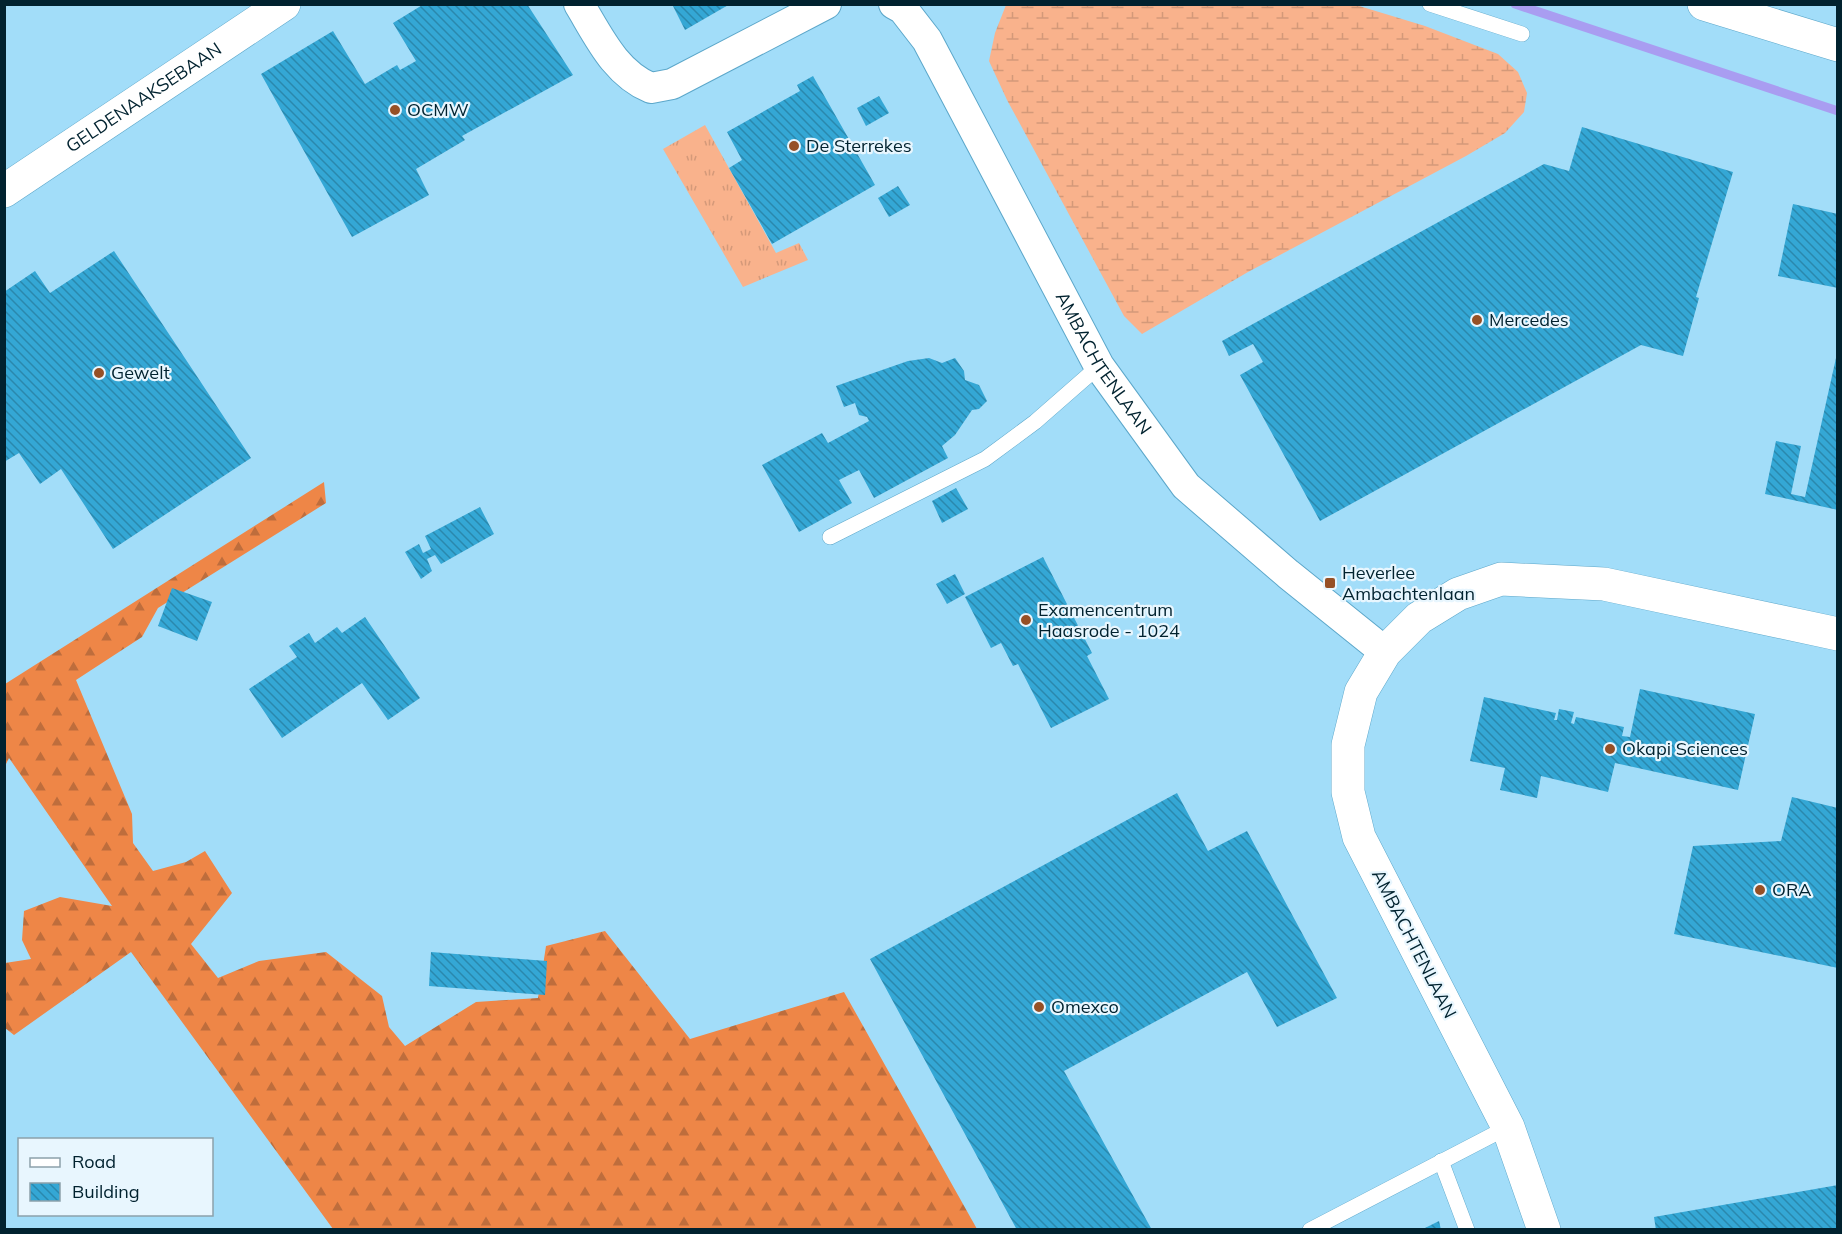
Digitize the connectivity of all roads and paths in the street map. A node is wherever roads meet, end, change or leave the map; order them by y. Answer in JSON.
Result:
{"nodes":[{"id":1,"x":284,"y":4,"type":"edge"},
{"id":2,"x":579,"y":4,"type":"edge"},
{"id":3,"x":826,"y":4,"type":"edge"},
{"id":4,"x":1430,"y":4,"type":"edge"},
{"id":5,"x":1704,"y":4,"type":"edge"},
{"id":6,"x":901,"y":6,"type":"edge"},
{"id":7,"x":1522,"y":34,"type":"dead end"},
{"id":8,"x":1838,"y":45,"type":"edge"},
{"id":9,"x":4,"y":191,"type":"edge"},
{"id":10,"x":1099,"y":366,"type":"junction"},
{"id":11,"x":830,"y":537,"type":"dead end"},
{"id":12,"x":1838,"y":634,"type":"edge"},
{"id":13,"x":1385,"y":652,"type":"junction"},
{"id":14,"x":1508,"y":1127,"type":"junction"},
{"id":15,"x":1441,"y":1161,"type":"junction"},
{"id":16,"x":1310,"y":1230,"type":"edge"},
{"id":17,"x":1467,"y":1230,"type":"edge"},
{"id":18,"x":1544,"y":1230,"type":"edge"}],
"edges":[{"from":1,"to":9,"type":"main road","name":"GELDENAAKSEBAAN"},
{"from":2,"to":3,"type":"street"},
{"from":4,"to":7,"type":"lane"},
{"from":5,"to":8,"type":"main road"},
{"from":6,"to":10,"type":"street","name":"AMBACHTENLAAN"},
{"from":10,"to":11,"type":"lane"},
{"from":10,"to":13,"type":"street","name":"AMBACHTENLAAN"},
{"from":12,"to":13,"type":"main road","name":"AMBACHTENLAAN"},
{"from":13,"to":14,"type":"main road","name":"AMBACHTENLAAN"},
{"from":14,"to":15,"type":"lane"},
{"from":14,"to":18,"type":"main road","name":"AMBACHTENLAAN"},
{"from":15,"to":16,"type":"lane"},
{"from":15,"to":17,"type":"lane"}]}
